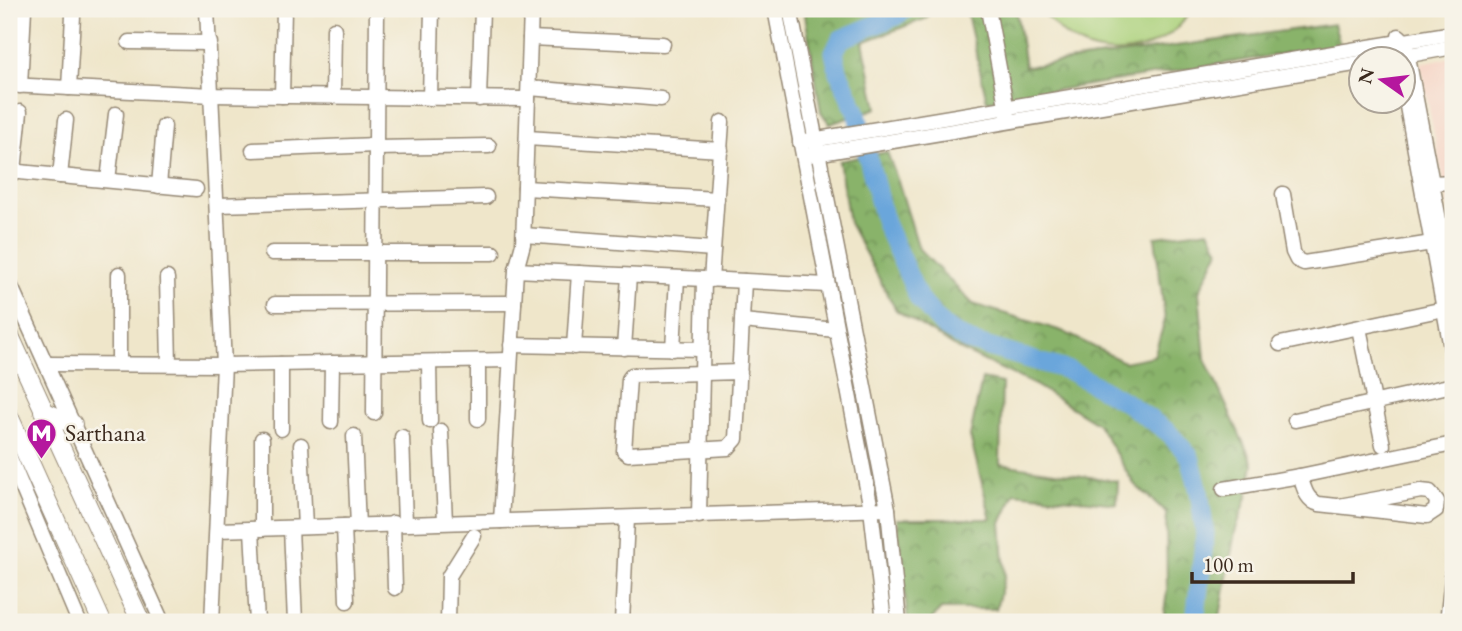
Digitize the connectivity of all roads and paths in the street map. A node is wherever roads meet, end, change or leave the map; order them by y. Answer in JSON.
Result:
{"nodes":[{"id":1,"x":24,"y":9,"type":"edge"},
{"id":2,"x":207,"y":9,"type":"edge"},
{"id":3,"x":284,"y":9,"type":"edge"},
{"id":4,"x":377,"y":9,"type":"edge"},
{"id":5,"x":432,"y":9,"type":"edge"},
{"id":6,"x":482,"y":9,"type":"edge"},
{"id":7,"x":531,"y":9,"type":"edge"},
{"id":8,"x":775,"y":9,"type":"edge"},
{"id":9,"x":790,"y":9,"type":"edge"},
{"id":10,"x":988,"y":9,"type":"edge"},
{"id":11,"x":73,"y":16,"type":"dead end"},
{"id":12,"x":334,"y":29,"type":"dead end"},
{"id":13,"x":1453,"y":33,"type":"edge"},
{"id":14,"x":530,"y":38,"type":"junction"},
{"id":15,"x":129,"y":43,"type":"dead end"},
{"id":16,"x":210,"y":43,"type":"junction"},
{"id":17,"x":663,"y":44,"type":"dead end"},
{"id":18,"x":1416,"y":47,"type":"edge"},
{"id":19,"x":1453,"y":47,"type":"edge"},
{"id":20,"x":1416,"y":51,"type":"edge"},
{"id":21,"x":1346,"y":61,"type":"edge"},
{"id":22,"x":1346,"y":65,"type":"edge"},
{"id":23,"x":15,"y":85,"type":"edge"},
{"id":24,"x":69,"y":88,"type":"junction"},
{"id":25,"x":528,"y":93,"type":"junction"},
{"id":26,"x":213,"y":95,"type":"junction"},
{"id":27,"x":282,"y":96,"type":"junction"},
{"id":28,"x":333,"y":96,"type":"junction"},
{"id":29,"x":376,"y":97,"type":"junction"},
{"id":30,"x":430,"y":98,"type":"junction"},
{"id":31,"x":479,"y":99,"type":"junction"},
{"id":32,"x":661,"y":99,"type":"dead end"},
{"id":33,"x":20,"y":112,"type":"dead end"},
{"id":34,"x":116,"y":114,"type":"dead end"},
{"id":35,"x":1008,"y":114,"type":"junction"},
{"id":36,"x":1416,"y":115,"type":"edge"},
{"id":37,"x":1411,"y":116,"type":"edge"},
{"id":38,"x":66,"y":120,"type":"dead end"},
{"id":39,"x":722,"y":122,"type":"dead end"},
{"id":40,"x":164,"y":125,"type":"dead end"},
{"id":41,"x":527,"y":138,"type":"junction"},
{"id":42,"x":489,"y":146,"type":"dead end"},
{"id":43,"x":817,"y":146,"type":"junction"},
{"id":44,"x":376,"y":147,"type":"junction"},
{"id":45,"x":801,"y":149,"type":"junction"},
{"id":46,"x":253,"y":150,"type":"dead end"},
{"id":47,"x":721,"y":150,"type":"junction"},
{"id":48,"x":11,"y":171,"type":"edge"},
{"id":49,"x":60,"y":176,"type":"junction"},
{"id":50,"x":108,"y":180,"type":"junction"},
{"id":51,"x":1453,"y":182,"type":"edge"},
{"id":52,"x":1432,"y":183,"type":"junction"},
{"id":53,"x":159,"y":186,"type":"junction"},
{"id":54,"x":525,"y":188,"type":"junction"},
{"id":55,"x":196,"y":189,"type":"dead end"},
{"id":56,"x":1283,"y":194,"type":"dead end"},
{"id":57,"x":486,"y":197,"type":"dead end"},
{"id":58,"x":375,"y":199,"type":"junction"},
{"id":59,"x":717,"y":199,"type":"junction"},
{"id":60,"x":218,"y":205,"type":"junction"},
{"id":61,"x":524,"y":235,"type":"junction"},
{"id":62,"x":1443,"y":241,"type":"edge"},
{"id":63,"x":713,"y":249,"type":"junction"},
{"id":64,"x":272,"y":253,"type":"dead end"},
{"id":65,"x":375,"y":253,"type":"junction"},
{"id":66,"x":493,"y":253,"type":"dead end"},
{"id":67,"x":516,"y":270,"type":"junction"},
{"id":68,"x":579,"y":273,"type":"junction"},
{"id":69,"x":119,"y":274,"type":"dead end"},
{"id":70,"x":629,"y":276,"type":"junction"},
{"id":71,"x":167,"y":278,"type":"dead end"},
{"id":72,"x":677,"y":278,"type":"junction"},
{"id":73,"x":708,"y":280,"type":"junction"},
{"id":74,"x":744,"y":281,"type":"junction"},
{"id":75,"x":9,"y":282,"type":"edge"},
{"id":76,"x":827,"y":285,"type":"junction"},
{"id":77,"x":1453,"y":293,"type":"edge"},
{"id":78,"x":374,"y":303,"type":"junction"},
{"id":79,"x":514,"y":303,"type":"junction"},
{"id":80,"x":275,"y":304,"type":"dead end"},
{"id":81,"x":1444,"y":309,"type":"junction"},
{"id":82,"x":742,"y":321,"type":"junction"},
{"id":83,"x":1359,"y":328,"type":"junction"},
{"id":84,"x":836,"y":330,"type":"junction"},
{"id":85,"x":9,"y":334,"type":"edge"},
{"id":86,"x":1280,"y":344,"type":"dead end"},
{"id":87,"x":574,"y":347,"type":"junction"},
{"id":88,"x":624,"y":348,"type":"junction"},
{"id":89,"x":673,"y":349,"type":"junction"},
{"id":90,"x":702,"y":349,"type":"junction"},
{"id":91,"x":511,"y":353,"type":"junction"},
{"id":92,"x":1453,"y":359,"type":"edge"},
{"id":93,"x":478,"y":361,"type":"junction"},
{"id":94,"x":374,"y":362,"type":"junction"},
{"id":95,"x":429,"y":362,"type":"junction"},
{"id":96,"x":119,"y":363,"type":"junction"},
{"id":97,"x":332,"y":363,"type":"junction"},
{"id":98,"x":46,"y":364,"type":"junction"},
{"id":99,"x":169,"y":364,"type":"junction"},
{"id":100,"x":281,"y":364,"type":"junction"},
{"id":101,"x":224,"y":365,"type":"junction"},
{"id":102,"x":740,"y":372,"type":"junction"},
{"id":103,"x":701,"y":373,"type":"junction"},
{"id":104,"x":1453,"y":385,"type":"edge"},
{"id":105,"x":1374,"y":401,"type":"junction"},
{"id":106,"x":43,"y":411,"type":"junction"},
{"id":107,"x":374,"y":413,"type":"dead end"},
{"id":108,"x":9,"y":416,"type":"edge"},
{"id":109,"x":478,"y":419,"type":"dead end"},
{"id":110,"x":1295,"y":419,"type":"dead end"},
{"id":111,"x":331,"y":422,"type":"dead end"},
{"id":112,"x":73,"y":424,"type":"junction"},
{"id":113,"x":281,"y":429,"type":"dead end"},
{"id":114,"x":354,"y":436,"type":"dead end"},
{"id":115,"x":402,"y":436,"type":"dead end"},
{"id":116,"x":262,"y":439,"type":"dead end"},
{"id":117,"x":1453,"y":444,"type":"edge"},
{"id":118,"x":301,"y":445,"type":"dead end"},
{"id":119,"x":1383,"y":445,"type":"dead end"},
{"id":120,"x":699,"y":450,"type":"junction"},
{"id":121,"x":17,"y":455,"type":"edge"},
{"id":122,"x":1300,"y":476,"type":"junction"},
{"id":123,"x":1224,"y":489,"type":"dead end"},
{"id":124,"x":1339,"y":506,"type":"junction"},
{"id":125,"x":871,"y":509,"type":"junction"},
{"id":126,"x":888,"y":509,"type":"junction"},
{"id":127,"x":699,"y":516,"type":"junction"},
{"id":128,"x":627,"y":519,"type":"junction"},
{"id":129,"x":501,"y":521,"type":"junction"},
{"id":130,"x":445,"y":522,"type":"junction"},
{"id":131,"x":399,"y":523,"type":"junction"},
{"id":132,"x":351,"y":526,"type":"junction"},
{"id":133,"x":298,"y":528,"type":"junction"},
{"id":134,"x":257,"y":529,"type":"junction"},
{"id":135,"x":218,"y":530,"type":"junction"},
{"id":136,"x":474,"y":536,"type":"dead end"},
{"id":137,"x":1453,"y":569,"type":"edge"},
{"id":138,"x":395,"y":587,"type":"dead end"},
{"id":139,"x":347,"y":601,"type":"dead end"},
{"id":140,"x":79,"y":622,"type":"edge"},
{"id":141,"x":102,"y":622,"type":"edge"},
{"id":142,"x":141,"y":622,"type":"edge"},
{"id":143,"x":162,"y":622,"type":"edge"},
{"id":144,"x":212,"y":622,"type":"edge"},
{"id":145,"x":257,"y":622,"type":"edge"},
{"id":146,"x":295,"y":622,"type":"edge"},
{"id":147,"x":448,"y":622,"type":"edge"},
{"id":148,"x":622,"y":622,"type":"edge"},
{"id":149,"x":884,"y":622,"type":"edge"},
{"id":150,"x":899,"y":622,"type":"edge"},
{"id":151,"x":1447,"y":622,"type":"edge"}],
"edges":[{"from":1,"to":23,"type":"street"},
{"from":2,"to":16,"type":"street"},
{"from":3,"to":27,"type":"street"},
{"from":4,"to":29,"type":"street"},
{"from":5,"to":30,"type":"street"},
{"from":6,"to":31,"type":"street"},
{"from":7,"to":14,"type":"street"},
{"from":8,"to":45,"type":"street"},
{"from":9,"to":43,"type":"street"},
{"from":10,"to":35,"type":"street"},
{"from":11,"to":24,"type":"street"},
{"from":12,"to":28,"type":"street"},
{"from":13,"to":18,"type":"street"},
{"from":14,"to":17,"type":"street"},
{"from":14,"to":25,"type":"street"},
{"from":15,"to":16,"type":"street"},
{"from":16,"to":26,"type":"street"},
{"from":19,"to":20,"type":"street"},
{"from":21,"to":35,"type":"street"},
{"from":22,"to":35,"type":"street"},
{"from":23,"to":24,"type":"street"},
{"from":24,"to":26,"type":"street"},
{"from":25,"to":31,"type":"street"},
{"from":25,"to":32,"type":"street"},
{"from":25,"to":41,"type":"street"},
{"from":26,"to":27,"type":"street"},
{"from":26,"to":60,"type":"street"},
{"from":27,"to":28,"type":"street"},
{"from":28,"to":29,"type":"street"},
{"from":29,"to":30,"type":"street"},
{"from":29,"to":44,"type":"street"},
{"from":30,"to":31,"type":"street"},
{"from":33,"to":48,"type":"street"},
{"from":34,"to":50,"type":"street"},
{"from":35,"to":43,"type":"street"},
{"from":36,"to":52,"type":"street"},
{"from":37,"to":62,"type":"street"},
{"from":38,"to":49,"type":"street"},
{"from":39,"to":47,"type":"street"},
{"from":40,"to":53,"type":"street"},
{"from":41,"to":47,"type":"street"},
{"from":41,"to":54,"type":"street"},
{"from":42,"to":44,"type":"street"},
{"from":43,"to":45,"type":"street"},
{"from":43,"to":126,"type":"street"},
{"from":44,"to":46,"type":"street"},
{"from":44,"to":58,"type":"street"},
{"from":45,"to":76,"type":"street"},
{"from":47,"to":59,"type":"street"},
{"from":48,"to":49,"type":"street"},
{"from":49,"to":50,"type":"street"},
{"from":50,"to":53,"type":"street"},
{"from":51,"to":52,"type":"street"},
{"from":52,"to":62,"type":"street"},
{"from":53,"to":55,"type":"street"},
{"from":54,"to":59,"type":"street"},
{"from":54,"to":61,"type":"street"},
{"from":56,"to":62,"type":"street"},
{"from":57,"to":58,"type":"street"},
{"from":58,"to":60,"type":"street"},
{"from":58,"to":65,"type":"street"},
{"from":59,"to":63,"type":"street"},
{"from":60,"to":101,"type":"street"},
{"from":61,"to":63,"type":"street"},
{"from":61,"to":67,"type":"street"},
{"from":62,"to":77,"type":"street"},
{"from":62,"to":81,"type":"street"},
{"from":63,"to":73,"type":"street"},
{"from":64,"to":65,"type":"street"},
{"from":65,"to":66,"type":"street"},
{"from":65,"to":78,"type":"street"},
{"from":67,"to":68,"type":"street"},
{"from":67,"to":79,"type":"street"},
{"from":68,"to":70,"type":"street"},
{"from":68,"to":87,"type":"street"},
{"from":69,"to":96,"type":"street"},
{"from":70,"to":72,"type":"street"},
{"from":70,"to":88,"type":"street"},
{"from":71,"to":99,"type":"street"},
{"from":72,"to":73,"type":"street"},
{"from":72,"to":89,"type":"street"},
{"from":73,"to":74,"type":"street"},
{"from":73,"to":90,"type":"street"},
{"from":74,"to":76,"type":"street"},
{"from":74,"to":82,"type":"street"},
{"from":75,"to":98,"type":"street"},
{"from":76,"to":84,"type":"street"},
{"from":78,"to":79,"type":"street"},
{"from":78,"to":80,"type":"street"},
{"from":78,"to":94,"type":"street"},
{"from":79,"to":91,"type":"street"},
{"from":81,"to":83,"type":"street"},
{"from":81,"to":92,"type":"street"},
{"from":82,"to":84,"type":"street"},
{"from":82,"to":102,"type":"street"},
{"from":83,"to":86,"type":"street"},
{"from":83,"to":105,"type":"street"},
{"from":84,"to":125,"type":"street"},
{"from":85,"to":106,"type":"main road"},
{"from":87,"to":88,"type":"street"},
{"from":87,"to":91,"type":"street"},
{"from":88,"to":89,"type":"street"},
{"from":89,"to":90,"type":"street"},
{"from":90,"to":103,"type":"street"},
{"from":91,"to":93,"type":"street"},
{"from":91,"to":129,"type":"street"},
{"from":93,"to":95,"type":"street"},
{"from":93,"to":109,"type":"street"},
{"from":94,"to":95,"type":"street"},
{"from":94,"to":97,"type":"street"},
{"from":94,"to":107,"type":"street"},
{"from":95,"to":130,"type":"street"},
{"from":96,"to":98,"type":"street"},
{"from":96,"to":99,"type":"street"},
{"from":97,"to":100,"type":"street"},
{"from":97,"to":111,"type":"street"},
{"from":98,"to":112,"type":"street"},
{"from":99,"to":101,"type":"street"},
{"from":100,"to":101,"type":"street"},
{"from":100,"to":113,"type":"street"},
{"from":101,"to":135,"type":"street"},
{"from":102,"to":103,"type":"street"},
{"from":102,"to":120,"type":"street"},
{"from":103,"to":120,"type":"street"},
{"from":103,"to":120,"type":"street"},
{"from":104,"to":105,"type":"street"},
{"from":105,"to":110,"type":"street"},
{"from":105,"to":119,"type":"street"},
{"from":106,"to":112,"type":"main road"},
{"from":106,"to":142,"type":"main road"},
{"from":108,"to":121,"type":"main road"},
{"from":112,"to":143,"type":"street"},
{"from":114,"to":132,"type":"street"},
{"from":115,"to":131,"type":"street"},
{"from":116,"to":134,"type":"street"},
{"from":117,"to":122,"type":"street"},
{"from":118,"to":133,"type":"street"},
{"from":120,"to":127,"type":"street"},
{"from":121,"to":140,"type":"street"},
{"from":121,"to":141,"type":"main road"},
{"from":122,"to":123,"type":"street"},
{"from":122,"to":124,"type":"street"},
{"from":124,"to":124,"type":"street"},
{"from":125,"to":126,"type":"street"},
{"from":125,"to":127,"type":"street"},
{"from":125,"to":149,"type":"street"},
{"from":126,"to":150,"type":"street"},
{"from":127,"to":128,"type":"street"},
{"from":128,"to":129,"type":"street"},
{"from":128,"to":148,"type":"street"},
{"from":129,"to":130,"type":"street"},
{"from":130,"to":131,"type":"street"},
{"from":131,"to":132,"type":"street"},
{"from":131,"to":138,"type":"street"},
{"from":132,"to":133,"type":"street"},
{"from":132,"to":139,"type":"street"},
{"from":133,"to":134,"type":"street"},
{"from":133,"to":146,"type":"street"},
{"from":134,"to":135,"type":"street"},
{"from":134,"to":145,"type":"street"},
{"from":135,"to":144,"type":"street"},
{"from":136,"to":147,"type":"street"},
{"from":137,"to":151,"type":"street"}]}
